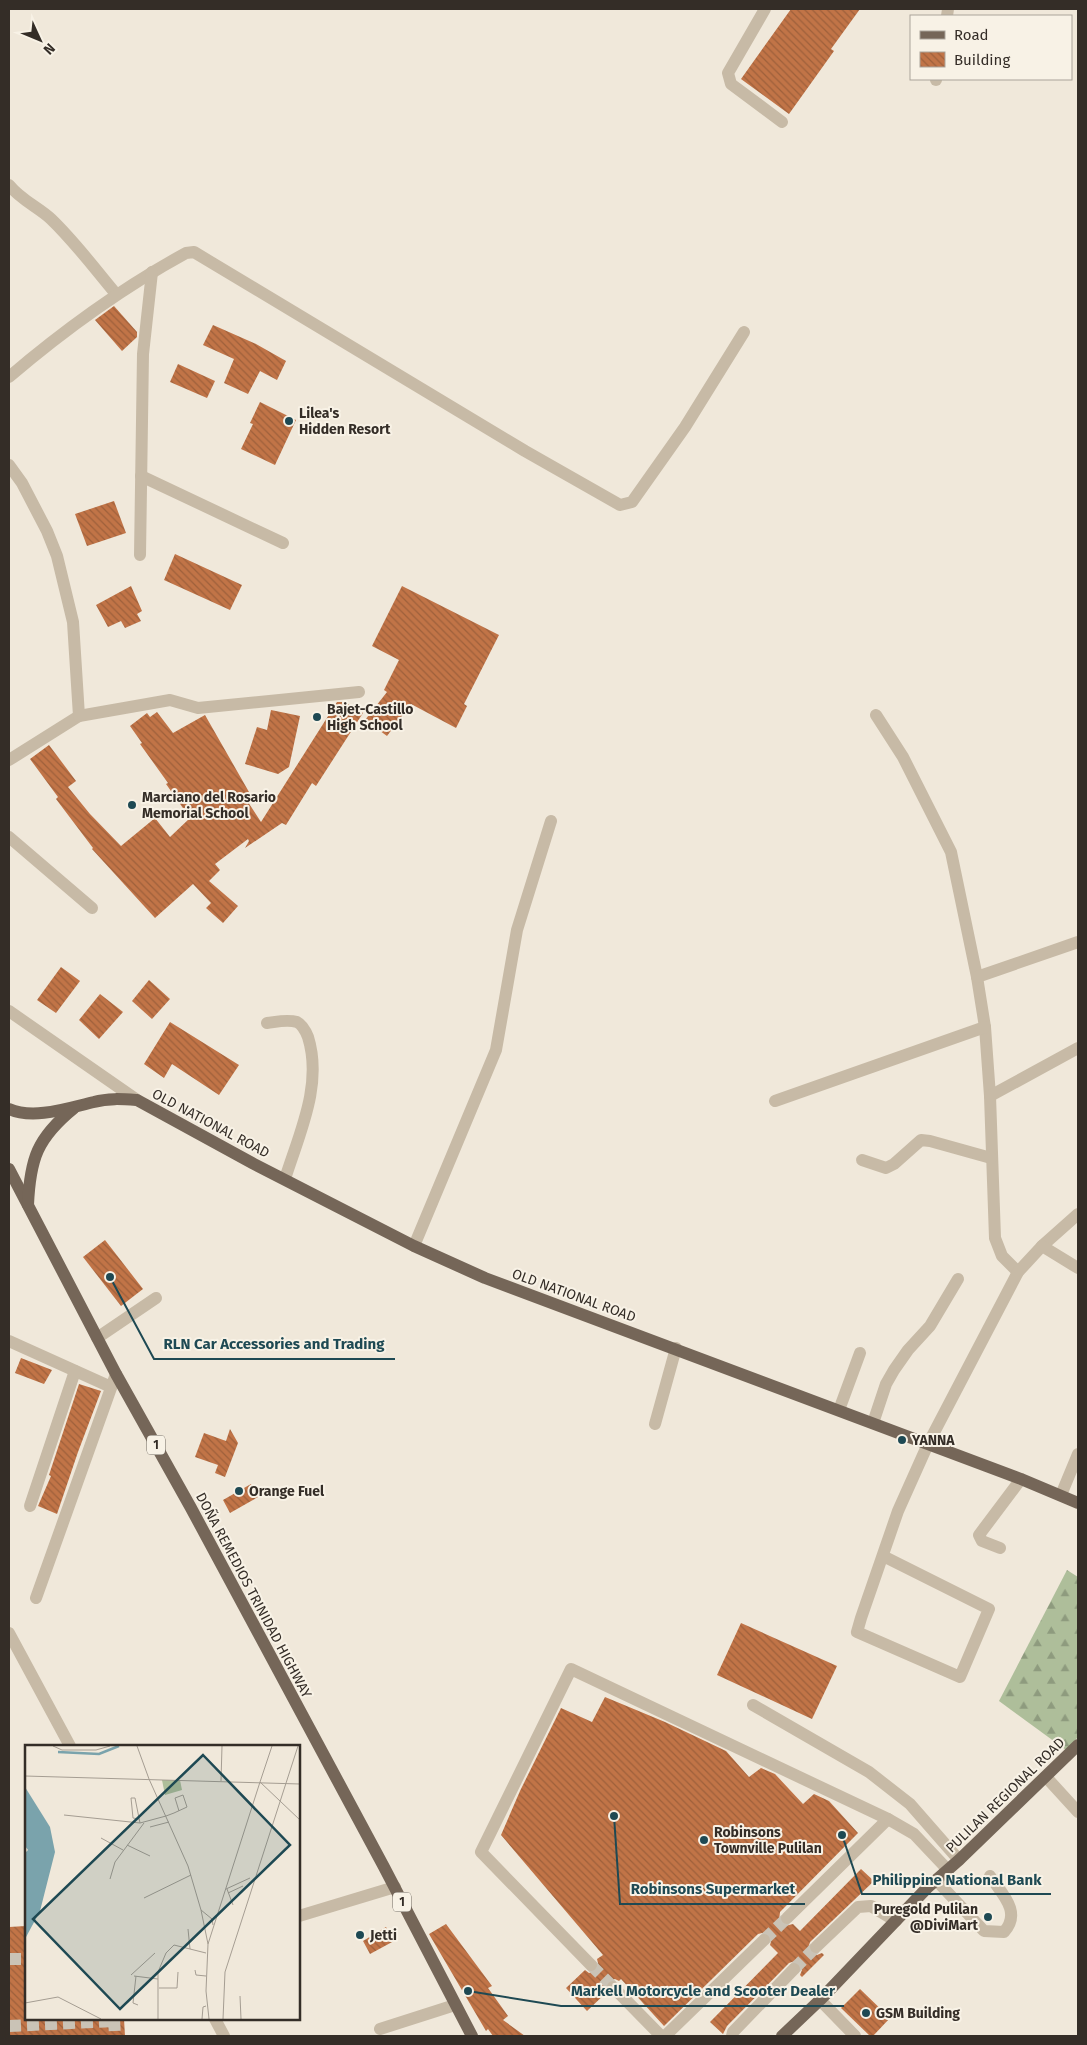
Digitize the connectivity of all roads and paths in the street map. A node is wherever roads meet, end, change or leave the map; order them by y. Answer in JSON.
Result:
{"nodes":[{"id":1,"x":765,"y":9,"type":"edge"},
{"id":2,"x":782,"y":122,"type":"dead end"},
{"id":3,"x":9,"y":185,"type":"edge"},
{"id":4,"x":152,"y":272,"type":"junction"},
{"id":5,"x":116,"y":294,"type":"junction"},
{"id":6,"x":744,"y":332,"type":"dead end"},
{"id":7,"x":9,"y":377,"type":"edge"},
{"id":8,"x":9,"y":466,"type":"edge"},
{"id":9,"x":141,"y":476,"type":"junction"},
{"id":10,"x":282,"y":543,"type":"dead end"},
{"id":11,"x":140,"y":555,"type":"dead end"},
{"id":12,"x":359,"y":692,"type":"dead end"},
{"id":13,"x":876,"y":715,"type":"dead end"},
{"id":14,"x":80,"y":716,"type":"junction"},
{"id":15,"x":9,"y":760,"type":"edge"},
{"id":16,"x":551,"y":821,"type":"dead end"},
{"id":17,"x":9,"y":837,"type":"edge"},
{"id":18,"x":92,"y":908,"type":"dead end"},
{"id":19,"x":1078,"y":942,"type":"edge"},
{"id":20,"x":978,"y":977,"type":"junction"},
{"id":21,"x":9,"y":1011,"type":"edge"},
{"id":22,"x":266,"y":1023,"type":"dead end"},
{"id":23,"x":985,"y":1027,"type":"junction"},
{"id":24,"x":1078,"y":1048,"type":"edge"},
{"id":25,"x":990,"y":1096,"type":"junction"},
{"id":26,"x":137,"y":1100,"type":"junction"},
{"id":27,"x":775,"y":1101,"type":"dead end"},
{"id":28,"x":74,"y":1108,"type":"junction"},
{"id":29,"x":9,"y":1109,"type":"edge"},
{"id":30,"x":992,"y":1158,"type":"junction"},
{"id":31,"x":862,"y":1160,"type":"dead end"},
{"id":32,"x":9,"y":1169,"type":"edge"},
{"id":33,"x":284,"y":1179,"type":"junction"},
{"id":34,"x":28,"y":1205,"type":"junction"},
{"id":35,"x":1078,"y":1214,"type":"edge"},
{"id":36,"x":414,"y":1246,"type":"junction"},
{"id":37,"x":1042,"y":1246,"type":"junction"},
{"id":38,"x":1077,"y":1264,"type":"edge"},
{"id":39,"x":1018,"y":1272,"type":"junction"},
{"id":40,"x":958,"y":1279,"type":"dead end"},
{"id":41,"x":156,"y":1298,"type":"dead end"},
{"id":42,"x":97,"y":1338,"type":"junction"},
{"id":43,"x":9,"y":1341,"type":"edge"},
{"id":44,"x":676,"y":1348,"type":"junction"},
{"id":45,"x":860,"y":1353,"type":"dead end"},
{"id":46,"x":75,"y":1371,"type":"junction"},
{"id":47,"x":116,"y":1374,"type":"junction"},
{"id":48,"x":111,"y":1387,"type":"junction"},
{"id":49,"x":839,"y":1410,"type":"junction"},
{"id":50,"x":873,"y":1423,"type":"junction"},
{"id":51,"x":655,"y":1424,"type":"dead end"},
{"id":52,"x":928,"y":1444,"type":"junction"},
{"id":53,"x":1078,"y":1454,"type":"edge"},
{"id":54,"x":1021,"y":1478,"type":"junction"},
{"id":55,"x":1061,"y":1495,"type":"junction"},
{"id":56,"x":1078,"y":1503,"type":"edge"},
{"id":57,"x":30,"y":1506,"type":"dead end"},
{"id":58,"x":1000,"y":1548,"type":"dead end"},
{"id":59,"x":883,"y":1556,"type":"junction"},
{"id":60,"x":36,"y":1598,"type":"dead end"},
{"id":61,"x":9,"y":1633,"type":"edge"},
{"id":62,"x":754,"y":1705,"type":"dead end"},
{"id":63,"x":69,"y":1745,"type":"edge"},
{"id":64,"x":1078,"y":1745,"type":"edge"},
{"id":65,"x":1046,"y":1777,"type":"junction"},
{"id":66,"x":1078,"y":1812,"type":"edge"},
{"id":67,"x":888,"y":1819,"type":"junction"},
{"id":68,"x":959,"y":1860,"type":"junction"},
{"id":69,"x":948,"y":1870,"type":"junction"},
{"id":70,"x":990,"y":1876,"type":"dead end"},
{"id":71,"x":936,"y":1880,"type":"junction"},
{"id":72,"x":395,"y":1887,"type":"junction"},
{"id":73,"x":300,"y":1916,"type":"edge"},
{"id":74,"x":787,"y":1918,"type":"tunnel mouth"},
{"id":75,"x":896,"y":1921,"type":"junction"},
{"id":76,"x":764,"y":1940,"type":"tunnel mouth"},
{"id":77,"x":816,"y":1947,"type":"tunnel mouth"},
{"id":78,"x":591,"y":1965,"type":"tunnel mouth"},
{"id":79,"x":794,"y":1969,"type":"tunnel mouth"},
{"id":80,"x":613,"y":1987,"type":"tunnel mouth"},
{"id":81,"x":820,"y":2000,"type":"junction"},
{"id":82,"x":455,"y":2005,"type":"junction"},
{"id":83,"x":216,"y":2020,"type":"edge"},
{"id":84,"x":380,"y":2029,"type":"dead end"},
{"id":85,"x":224,"y":2036,"type":"edge"},
{"id":86,"x":472,"y":2036,"type":"edge"},
{"id":87,"x":663,"y":2036,"type":"edge"},
{"id":88,"x":732,"y":2036,"type":"edge"},
{"id":89,"x":782,"y":2036,"type":"edge"},
{"id":90,"x":855,"y":2036,"type":"edge"}],
"edges":[{"from":1,"to":2,"type":"street"},
{"from":3,"to":5,"type":"street"},
{"from":4,"to":5,"type":"street"},
{"from":4,"to":6,"type":"street"},
{"from":4,"to":9,"type":"street"},
{"from":5,"to":7,"type":"street"},
{"from":8,"to":14,"type":"street"},
{"from":9,"to":10,"type":"street"},
{"from":9,"to":11,"type":"street"},
{"from":12,"to":14,"type":"street"},
{"from":13,"to":20,"type":"street"},
{"from":14,"to":15,"type":"street"},
{"from":16,"to":36,"type":"street"},
{"from":17,"to":18,"type":"street"},
{"from":19,"to":20,"type":"street"},
{"from":20,"to":23,"type":"street"},
{"from":21,"to":26,"type":"street"},
{"from":22,"to":33,"type":"street"},
{"from":23,"to":25,"type":"street"},
{"from":23,"to":27,"type":"street"},
{"from":24,"to":25,"type":"street"},
{"from":25,"to":30,"type":"street"},
{"from":26,"to":28,"type":"main road","name":"OLD NATIONAL ROAD"},
{"from":26,"to":33,"type":"main road","name":"OLD NATIONAL ROAD"},
{"from":28,"to":29,"type":"main road","name":"OLD NATIONAL ROAD"},
{"from":28,"to":34,"type":"main road","name":"OLD NATIONAL ROAD"},
{"from":30,"to":31,"type":"street"},
{"from":30,"to":39,"type":"street"},
{"from":32,"to":34,"type":"main road","name":"DOÑA REMEDIOS TRINIDAD HIGHWAY","number":"1"},
{"from":33,"to":36,"type":"main road","name":"OLD NATIONAL ROAD"},
{"from":34,"to":42,"type":"main road","name":"DOÑA REMEDIOS TRINIDAD HIGHWAY","number":"1"},
{"from":35,"to":37,"type":"street"},
{"from":36,"to":44,"type":"main road","name":"OLD NATIONAL ROAD"},
{"from":37,"to":38,"type":"street"},
{"from":37,"to":39,"type":"street"},
{"from":39,"to":52,"type":"street"},
{"from":40,"to":50,"type":"street"},
{"from":41,"to":42,"type":"street"},
{"from":42,"to":47,"type":"main road","name":"DOÑA REMEDIOS TRINIDAD HIGHWAY","number":"1"},
{"from":43,"to":46,"type":"street"},
{"from":44,"to":49,"type":"main road","name":"OLD NATIONAL ROAD"},
{"from":44,"to":51,"type":"street"},
{"from":45,"to":49,"type":"street"},
{"from":46,"to":48,"type":"street"},
{"from":46,"to":57,"type":"street"},
{"from":47,"to":48,"type":"street"},
{"from":47,"to":72,"type":"main road","name":"DOÑA REMEDIOS TRINIDAD HIGHWAY","number":"1"},
{"from":48,"to":60,"type":"street"},
{"from":49,"to":50,"type":"main road","name":"OLD NATIONAL ROAD"},
{"from":50,"to":52,"type":"main road","name":"OLD NATIONAL ROAD"},
{"from":52,"to":54,"type":"main road","name":"OLD NATIONAL ROAD"},
{"from":52,"to":59,"type":"street"},
{"from":53,"to":55,"type":"street"},
{"from":54,"to":55,"type":"main road","name":"OLD NATIONAL ROAD"},
{"from":54,"to":58,"type":"street"},
{"from":55,"to":56,"type":"main road","name":"OLD NATIONAL ROAD"},
{"from":59,"to":59,"type":"street"},
{"from":61,"to":63,"type":"street"},
{"from":62,"to":68,"type":"street"},
{"from":64,"to":65,"type":"main road","name":"PULILAN REGIONAL ROAD"},
{"from":65,"to":66,"type":"street"},
{"from":65,"to":68,"type":"main road","name":"PULILAN REGIONAL ROAD"},
{"from":67,"to":69,"type":"street"},
{"from":67,"to":74,"type":"street"},
{"from":67,"to":78,"type":"street"},
{"from":68,"to":69,"type":"main road","name":"PULILAN REGIONAL ROAD"},
{"from":69,"to":71,"type":"main road","name":"PULILAN REGIONAL ROAD"},
{"from":70,"to":71,"type":"street"},
{"from":71,"to":75,"type":"main road","name":"PULILAN REGIONAL ROAD"},
{"from":72,"to":73,"type":"street"},
{"from":72,"to":82,"type":"main road","name":"DOÑA REMEDIOS TRINIDAD HIGHWAY","number":"1"},
{"from":75,"to":77,"type":"street"},
{"from":75,"to":81,"type":"main road","name":"PULILAN REGIONAL ROAD"},
{"from":76,"to":87,"type":"street"},
{"from":79,"to":88,"type":"street"},
{"from":80,"to":87,"type":"street"},
{"from":81,"to":89,"type":"main road","name":"PULILAN REGIONAL ROAD"},
{"from":81,"to":90,"type":"street"},
{"from":82,"to":84,"type":"street"},
{"from":82,"to":86,"type":"main road","name":"DOÑA REMEDIOS TRINIDAD HIGHWAY","number":"1"},
{"from":83,"to":85,"type":"street"}]}
